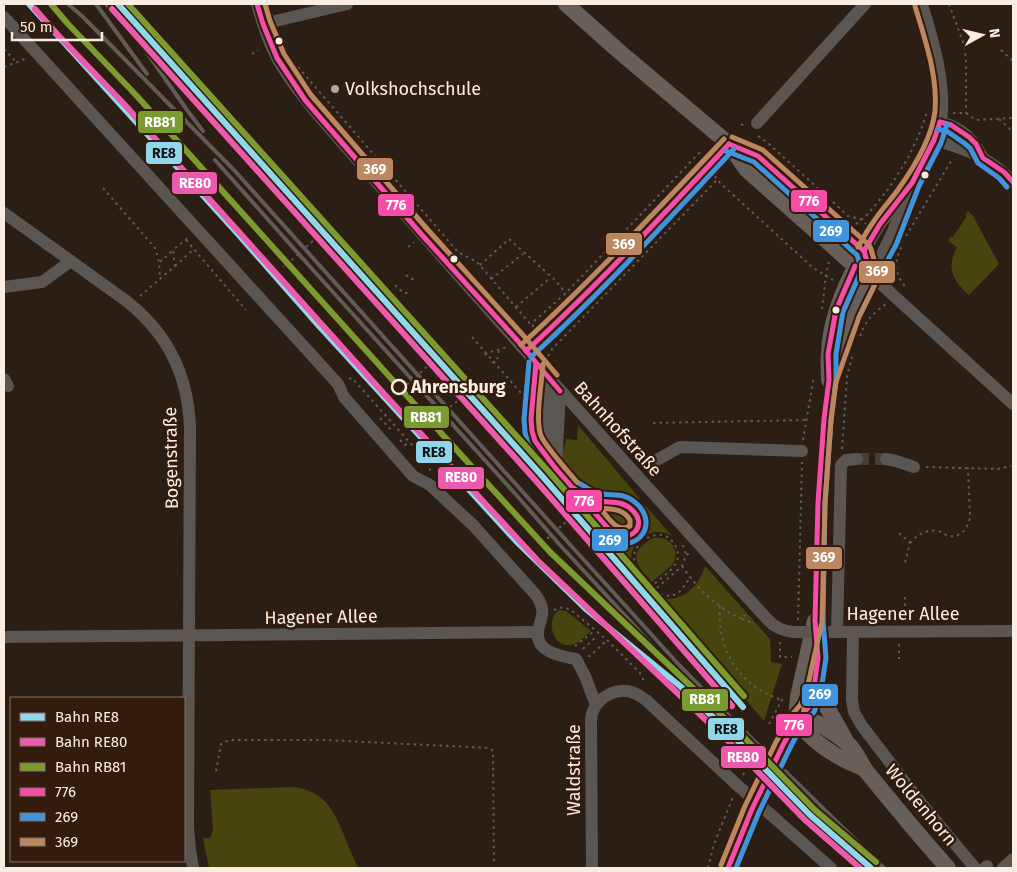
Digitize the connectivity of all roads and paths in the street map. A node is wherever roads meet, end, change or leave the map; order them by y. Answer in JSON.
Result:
{"nodes":[{"id":1,"x":257,"y":4,"type":"edge"},
{"id":2,"x":347,"y":4,"type":"edge"},
{"id":3,"x":566,"y":4,"type":"edge"},
{"id":4,"x":865,"y":4,"type":"edge"},
{"id":5,"x":922,"y":4,"type":"edge"},
{"id":6,"x":948,"y":4,"type":"edge"},
{"id":7,"x":4,"y":17,"type":"edge"},
{"id":8,"x":263,"y":24,"type":"junction"},
{"id":9,"x":4,"y":49,"type":"edge"},
{"id":10,"x":259,"y":49,"type":"dead end"},
{"id":11,"x":1001,"y":50,"type":"dead end"},
{"id":12,"x":252,"y":54,"type":"dead end"},
{"id":13,"x":39,"y":55,"type":"junction"},
{"id":14,"x":1013,"y":61,"type":"edge"},
{"id":15,"x":16,"y":62,"type":"junction"},
{"id":16,"x":4,"y":66,"type":"edge"},
{"id":17,"x":297,"y":66,"type":"dead end"},
{"id":18,"x":927,"y":112,"type":"dead end"},
{"id":19,"x":1013,"y":118,"type":"edge"},
{"id":20,"x":999,"y":119,"type":"junction"},
{"id":21,"x":940,"y":122,"type":"junction"},
{"id":22,"x":757,"y":129,"type":"joint"},
{"id":23,"x":1013,"y":132,"type":"edge"},
{"id":24,"x":934,"y":140,"type":"junction"},
{"id":25,"x":728,"y":144,"type":"junction"},
{"id":26,"x":959,"y":147,"type":"junction"},
{"id":27,"x":700,"y":152,"type":"dead end"},
{"id":28,"x":983,"y":158,"type":"junction"},
{"id":29,"x":1013,"y":182,"type":"edge"},
{"id":30,"x":912,"y":183,"type":"junction"},
{"id":31,"x":103,"y":188,"type":"dead end"},
{"id":32,"x":823,"y":193,"type":"dead end"},
{"id":33,"x":830,"y":199,"type":"dead end"},
{"id":34,"x":4,"y":214,"type":"edge"},
{"id":35,"x":197,"y":230,"type":"junction"},
{"id":36,"x":321,"y":233,"type":"dead end"},
{"id":37,"x":311,"y":236,"type":"dead end"},
{"id":38,"x":186,"y":240,"type":"junction"},
{"id":39,"x":314,"y":240,"type":"junction"},
{"id":40,"x":412,"y":244,"type":"dead end"},
{"id":41,"x":306,"y":247,"type":"dead end"},
{"id":42,"x":408,"y":247,"type":"dead end"},
{"id":43,"x":174,"y":250,"type":"junction"},
{"id":44,"x":194,"y":250,"type":"junction"},
{"id":45,"x":864,"y":251,"type":"junction"},
{"id":46,"x":523,"y":254,"type":"dead end"},
{"id":47,"x":297,"y":255,"type":"dead end"},
{"id":48,"x":288,"y":257,"type":"dead end"},
{"id":49,"x":71,"y":261,"type":"junction"},
{"id":50,"x":291,"y":261,"type":"junction"},
{"id":51,"x":159,"y":262,"type":"junction"},
{"id":52,"x":175,"y":266,"type":"junction"},
{"id":53,"x":480,"y":266,"type":"junction"},
{"id":54,"x":856,"y":266,"type":"junction"},
{"id":55,"x":283,"y":267,"type":"dead end"},
{"id":56,"x":406,"y":275,"type":"dead end"},
{"id":57,"x":826,"y":275,"type":"dead end"},
{"id":58,"x":871,"y":275,"type":"junction"},
{"id":59,"x":160,"y":278,"type":"junction"},
{"id":60,"x":550,"y":278,"type":"dead end"},
{"id":61,"x":416,"y":279,"type":"dead end"},
{"id":62,"x":491,"y":279,"type":"junction"},
{"id":63,"x":395,"y":285,"type":"dead end"},
{"id":64,"x":904,"y":285,"type":"dead end"},
{"id":65,"x":4,"y":287,"type":"edge"},
{"id":66,"x":409,"y":293,"type":"dead end"},
{"id":67,"x":566,"y":293,"type":"junction"},
{"id":68,"x":130,"y":304,"type":"junction"},
{"id":69,"x":516,"y":308,"type":"junction"},
{"id":70,"x":246,"y":310,"type":"dead end"},
{"id":71,"x":874,"y":313,"type":"dead end"},
{"id":72,"x":860,"y":336,"type":"dead end"},
{"id":73,"x":472,"y":337,"type":"dead end"},
{"id":74,"x":517,"y":340,"type":"junction"},
{"id":75,"x":499,"y":351,"type":"junction"},
{"id":76,"x":526,"y":351,"type":"junction"},
{"id":77,"x":854,"y":351,"type":"dead end"},
{"id":78,"x":486,"y":354,"type":"junction"},
{"id":79,"x":435,"y":359,"type":"dead end"},
{"id":80,"x":540,"y":362,"type":"junction"},
{"id":81,"x":493,"y":363,"type":"junction"},
{"id":82,"x":427,"y":366,"type":"junction"},
{"id":83,"x":420,"y":373,"type":"dead end"},
{"id":84,"x":507,"y":378,"type":"dead end"},
{"id":85,"x":551,"y":380,"type":"junction"},
{"id":86,"x":410,"y":381,"type":"dead end"},
{"id":87,"x":338,"y":384,"type":"junction"},
{"id":88,"x":444,"y":384,"type":"dead end"},
{"id":89,"x":404,"y":387,"type":"junction"},
{"id":90,"x":560,"y":391,"type":"junction"},
{"id":91,"x":397,"y":393,"type":"dead end"},
{"id":92,"x":452,"y":394,"type":"dead end"},
{"id":93,"x":466,"y":394,"type":"dead end"},
{"id":94,"x":458,"y":400,"type":"junction"},
{"id":95,"x":1013,"y":404,"type":"edge"},
{"id":96,"x":420,"y":405,"type":"dead end"},
{"id":97,"x":450,"y":407,"type":"dead end"},
{"id":98,"x":381,"y":411,"type":"junction"},
{"id":99,"x":377,"y":414,"type":"dead end"},
{"id":100,"x":428,"y":414,"type":"dead end"},
{"id":101,"x":442,"y":415,"type":"dead end"},
{"id":102,"x":380,"y":418,"type":"dead end"},
{"id":103,"x":434,"y":421,"type":"junction"},
{"id":104,"x":653,"y":423,"type":"dead end"},
{"id":105,"x":428,"y":427,"type":"dead end"},
{"id":106,"x":392,"y":431,"type":"dead end"},
{"id":107,"x":400,"y":440,"type":"dead end"},
{"id":108,"x":409,"y":441,"type":"junction"},
{"id":109,"x":802,"y":451,"type":"junction"},
{"id":110,"x":546,"y":456,"type":"junction"},
{"id":111,"x":856,"y":459,"type":"tunnel mouth"},
{"id":112,"x":886,"y":459,"type":"tunnel mouth"},
{"id":113,"x":655,"y":461,"type":"dead end"},
{"id":114,"x":841,"y":465,"type":"junction"},
{"id":115,"x":1011,"y":466,"type":"dead end"},
{"id":116,"x":914,"y":467,"type":"joint"},
{"id":117,"x":968,"y":468,"type":"junction"},
{"id":118,"x":556,"y":469,"type":"junction"},
{"id":119,"x":430,"y":485,"type":"junction"},
{"id":120,"x":573,"y":488,"type":"junction"},
{"id":121,"x":573,"y":515,"type":"dead end"},
{"id":122,"x":566,"y":522,"type":"junction"},
{"id":123,"x":560,"y":528,"type":"dead end"},
{"id":124,"x":899,"y":532,"type":"dead end"},
{"id":125,"x":549,"y":537,"type":"dead end"},
{"id":126,"x":545,"y":541,"type":"junction"},
{"id":127,"x":643,"y":541,"type":"dead end"},
{"id":128,"x":910,"y":543,"type":"junction"},
{"id":129,"x":539,"y":546,"type":"dead end"},
{"id":130,"x":638,"y":546,"type":"dead end"},
{"id":131,"x":701,"y":547,"type":"junction"},
{"id":132,"x":904,"y":563,"type":"dead end"},
{"id":133,"x":682,"y":566,"type":"junction"},
{"id":134,"x":690,"y":577,"type":"junction"},
{"id":135,"x":617,"y":578,"type":"dead end"},
{"id":136,"x":654,"y":584,"type":"dead end"},
{"id":137,"x":586,"y":585,"type":"dead end"},
{"id":138,"x":657,"y":588,"type":"dead end"},
{"id":139,"x":905,"y":597,"type":"dead end"},
{"id":140,"x":754,"y":605,"type":"junction"},
{"id":141,"x":720,"y":606,"type":"junction"},
{"id":142,"x":552,"y":612,"type":"dead end"},
{"id":143,"x":795,"y":628,"type":"junction"},
{"id":144,"x":1013,"y":631,"type":"edge"},
{"id":145,"x":538,"y":632,"type":"junction"},
{"id":146,"x":593,"y":632,"type":"dead end"},
{"id":147,"x":832,"y":632,"type":"junction"},
{"id":148,"x":853,"y":632,"type":"junction"},
{"id":149,"x":905,"y":632,"type":"junction"},
{"id":150,"x":189,"y":636,"type":"junction"},
{"id":151,"x":597,"y":636,"type":"dead end"},
{"id":152,"x":4,"y":638,"type":"edge"},
{"id":153,"x":607,"y":640,"type":"junction"},
{"id":154,"x":573,"y":646,"type":"dead end"},
{"id":155,"x":780,"y":646,"type":"dead end"},
{"id":156,"x":584,"y":647,"type":"dead end"},
{"id":157,"x":788,"y":657,"type":"dead end"},
{"id":158,"x":576,"y":659,"type":"junction"},
{"id":159,"x":816,"y":680,"type":"junction"},
{"id":160,"x":784,"y":695,"type":"dead end"},
{"id":161,"x":646,"y":700,"type":"junction"},
{"id":162,"x":782,"y":700,"type":"junction"},
{"id":163,"x":596,"y":705,"type":"junction"},
{"id":164,"x":796,"y":721,"type":"junction"},
{"id":165,"x":769,"y":724,"type":"dead end"},
{"id":166,"x":847,"y":743,"type":"junction"},
{"id":167,"x":747,"y":767,"type":"dead end"},
{"id":168,"x":863,"y":768,"type":"junction"},
{"id":169,"x":216,"y":771,"type":"dead end"},
{"id":170,"x":738,"y":784,"type":"junction"},
{"id":171,"x":752,"y":810,"type":"tunnel mouth"},
{"id":172,"x":1013,"y":859,"type":"edge"},
{"id":173,"x":494,"y":864,"type":"dead end"},
{"id":174,"x":982,"y":867,"type":"edge"},
{"id":175,"x":193,"y":868,"type":"edge"},
{"id":176,"x":592,"y":868,"type":"edge"},
{"id":177,"x":708,"y":868,"type":"edge"},
{"id":178,"x":728,"y":868,"type":"edge"},
{"id":179,"x":831,"y":868,"type":"edge"},
{"id":180,"x":948,"y":868,"type":"edge"},
{"id":181,"x":1003,"y":868,"type":"edge"}],
"edges":[{"from":1,"to":8,"type":"street","name":"Bahnhofstraße"},
{"from":2,"to":8,"type":"street"},
{"from":3,"to":25,"type":"main road"},
{"from":4,"to":22,"type":"street"},
{"from":5,"to":21,"type":"street"},
{"from":6,"to":20,"type":"path"},
{"from":7,"to":13,"type":"street"},
{"from":8,"to":74,"type":"street","name":"Bahnhofstraße"},
{"from":9,"to":15,"type":"path"},
{"from":10,"to":12,"type":"path"},
{"from":11,"to":14,"type":"path"},
{"from":13,"to":15,"type":"path"},
{"from":13,"to":35,"type":"street"},
{"from":15,"to":16,"type":"path"},
{"from":17,"to":53,"type":"path"},
{"from":18,"to":33,"type":"path"},
{"from":19,"to":20,"type":"path"},
{"from":20,"to":23,"type":"path"},
{"from":21,"to":24,"type":"street"},
{"from":21,"to":28,"type":"street"},
{"from":22,"to":32,"type":"path"},
{"from":24,"to":26,"type":"street"},
{"from":24,"to":30,"type":"street"},
{"from":25,"to":45,"type":"main road"},
{"from":25,"to":54,"type":"main road"},
{"from":25,"to":76,"type":"street"},
{"from":26,"to":28,"type":"street"},
{"from":26,"to":64,"type":"path"},
{"from":27,"to":67,"type":"path"},
{"from":28,"to":29,"type":"street"},
{"from":30,"to":45,"type":"street"},
{"from":30,"to":58,"type":"street"},
{"from":31,"to":51,"type":"path"},
{"from":34,"to":49,"type":"street","name":"Bogenstraße"},
{"from":35,"to":38,"type":"path"},
{"from":35,"to":87,"type":"street"},
{"from":36,"to":39,"type":"path"},
{"from":37,"to":39,"type":"path"},
{"from":38,"to":43,"type":"path"},
{"from":38,"to":44,"type":"path"},
{"from":39,"to":41,"type":"path"},
{"from":40,"to":42,"type":"path"},
{"from":43,"to":51,"type":"path"},
{"from":43,"to":52,"type":"path"},
{"from":44,"to":52,"type":"path"},
{"from":44,"to":70,"type":"path"},
{"from":45,"to":54,"type":"main road"},
{"from":45,"to":58,"type":"main road"},
{"from":46,"to":62,"type":"path"},
{"from":47,"to":50,"type":"path"},
{"from":48,"to":50,"type":"path"},
{"from":49,"to":65,"type":"street"},
{"from":49,"to":68,"type":"street","name":"Bogenstraße"},
{"from":50,"to":55,"type":"path"},
{"from":51,"to":59,"type":"path"},
{"from":52,"to":59,"type":"path"},
{"from":53,"to":62,"type":"path"},
{"from":53,"to":67,"type":"path"},
{"from":54,"to":58,"type":"main road"},
{"from":54,"to":58,"type":"main road"},
{"from":56,"to":61,"type":"path"},
{"from":57,"to":80,"type":"path"},
{"from":58,"to":95,"type":"street"},
{"from":59,"to":68,"type":"path"},
{"from":60,"to":69,"type":"path"},
{"from":62,"to":69,"type":"path"},
{"from":63,"to":66,"type":"path"},
{"from":67,"to":69,"type":"path"},
{"from":68,"to":150,"type":"street","name":"Bogenstraße"},
{"from":71,"to":72,"type":"path"},
{"from":73,"to":78,"type":"path"},
{"from":74,"to":75,"type":"path"},
{"from":74,"to":76,"type":"street","name":"Bahnhofstraße"},
{"from":75,"to":78,"type":"path"},
{"from":75,"to":81,"type":"path"},
{"from":76,"to":80,"type":"street","name":"Bahnhofstraße"},
{"from":77,"to":114,"type":"path"},
{"from":78,"to":81,"type":"path"},
{"from":79,"to":82,"type":"path"},
{"from":80,"to":85,"type":"street","name":"Bahnhofstraße"},
{"from":80,"to":110,"type":"street"},
{"from":81,"to":84,"type":"path"},
{"from":82,"to":83,"type":"path"},
{"from":82,"to":88,"type":"path"},
{"from":85,"to":90,"type":"street","name":"Bahnhofstraße"},
{"from":85,"to":110,"type":"street"},
{"from":86,"to":89,"type":"path"},
{"from":87,"to":98,"type":"path"},
{"from":87,"to":119,"type":"street"},
{"from":89,"to":91,"type":"path"},
{"from":89,"to":96,"type":"path"},
{"from":90,"to":118,"type":"street"},
{"from":90,"to":131,"type":"street","name":"Bahnhofstraße"},
{"from":92,"to":94,"type":"path"},
{"from":93,"to":94,"type":"path"},
{"from":94,"to":97,"type":"path"},
{"from":98,"to":99,"type":"path"},
{"from":98,"to":108,"type":"path"},
{"from":100,"to":103,"type":"path"},
{"from":101,"to":103,"type":"path"},
{"from":102,"to":106,"type":"path"},
{"from":103,"to":105,"type":"path"},
{"from":104,"to":109,"type":"path"},
{"from":107,"to":108,"type":"path"},
{"from":108,"to":119,"type":"path"},
{"from":109,"to":113,"type":"street"},
{"from":109,"to":143,"type":"path"},
{"from":110,"to":118,"type":"street"},
{"from":111,"to":114,"type":"street"},
{"from":112,"to":116,"type":"street"},
{"from":114,"to":147,"type":"street"},
{"from":115,"to":117,"type":"path"},
{"from":116,"to":117,"type":"path"},
{"from":117,"to":128,"type":"path"},
{"from":118,"to":120,"type":"street"},
{"from":119,"to":145,"type":"street"},
{"from":120,"to":120,"type":"street"},
{"from":121,"to":122,"type":"path"},
{"from":122,"to":123,"type":"path"},
{"from":122,"to":135,"type":"path"},
{"from":124,"to":128,"type":"path"},
{"from":125,"to":126,"type":"path"},
{"from":126,"to":129,"type":"path"},
{"from":126,"to":137,"type":"path"},
{"from":127,"to":136,"type":"path"},
{"from":128,"to":132,"type":"path"},
{"from":130,"to":134,"type":"path"},
{"from":131,"to":133,"type":"path"},
{"from":131,"to":140,"type":"street","name":"Bahnhofstraße"},
{"from":133,"to":134,"type":"path"},
{"from":133,"to":138,"type":"path"},
{"from":134,"to":141,"type":"path"},
{"from":139,"to":149,"type":"path"},
{"from":140,"to":141,"type":"path"},
{"from":140,"to":143,"type":"street","name":"Bahnhofstraße"},
{"from":141,"to":162,"type":"path"},
{"from":142,"to":153,"type":"path"},
{"from":143,"to":147,"type":"street","name":"Hagener Allee","bridge":true},
{"from":144,"to":149,"type":"street","name":"Hagener Allee"},
{"from":145,"to":150,"type":"street","name":"Hagener Allee"},
{"from":145,"to":158,"type":"street"},
{"from":146,"to":154,"type":"path"},
{"from":147,"to":148,"type":"street","name":"Hagener Allee"},
{"from":148,"to":149,"type":"street","name":"Hagener Allee"},
{"from":148,"to":174,"type":"street"},
{"from":150,"to":152,"type":"street","name":"Hagener Allee"},
{"from":150,"to":175,"type":"street","name":"Bogenstraße"},
{"from":151,"to":156,"type":"path"},
{"from":153,"to":158,"type":"path"},
{"from":153,"to":161,"type":"path"},
{"from":155,"to":157,"type":"path"},
{"from":158,"to":163,"type":"street"},
{"from":159,"to":164,"type":"main road","name":"Woldenhorn"},
{"from":159,"to":164,"type":"main road","name":"Woldenhorn"},
{"from":159,"to":166,"type":"main road","name":"Woldenhorn"},
{"from":160,"to":162,"type":"path"},
{"from":161,"to":163,"type":"street","name":"Waldstraße"},
{"from":161,"to":170,"type":"street"},
{"from":162,"to":165,"type":"path"},
{"from":163,"to":176,"type":"street","name":"Waldstraße"},
{"from":164,"to":166,"type":"main road","name":"Woldenhorn"},
{"from":164,"to":168,"type":"main road","name":"Woldenhorn"},
{"from":166,"to":168,"type":"main road","name":"Woldenhorn"},
{"from":167,"to":170,"type":"path"},
{"from":168,"to":180,"type":"main road","name":"Woldenhorn"},
{"from":169,"to":173,"type":"path"},
{"from":170,"to":177,"type":"path"},
{"from":170,"to":179,"type":"street","bridge":true},
{"from":171,"to":178,"type":"main road"},
{"from":172,"to":181,"type":"street"}]}
